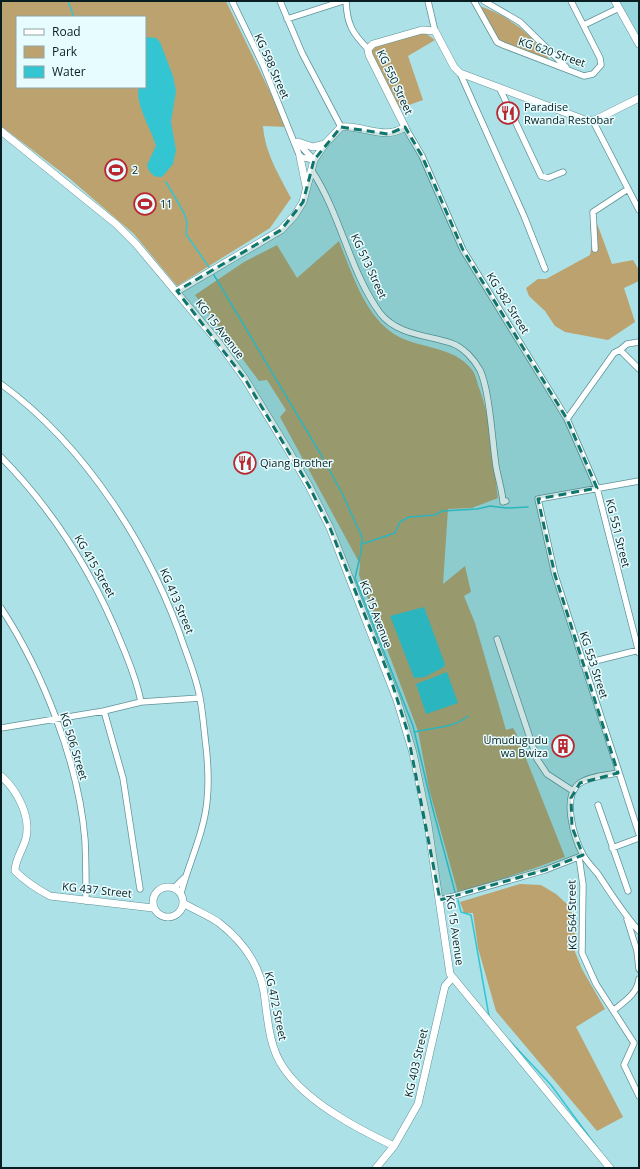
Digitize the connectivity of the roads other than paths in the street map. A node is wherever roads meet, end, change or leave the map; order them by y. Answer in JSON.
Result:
{"nodes":[{"id":1,"x":232,"y":1,"type":"edge"},
{"id":2,"x":280,"y":1,"type":"edge"},
{"id":3,"x":345,"y":1,"type":"edge"},
{"id":4,"x":428,"y":1,"type":"edge"},
{"id":5,"x":474,"y":1,"type":"edge"},
{"id":6,"x":484,"y":1,"type":"edge"},
{"id":7,"x":571,"y":1,"type":"edge"},
{"id":8,"x":616,"y":1,"type":"edge"},
{"id":9,"x":620,"y":8,"type":"junction"},
{"id":10,"x":287,"y":19,"type":"junction"},
{"id":11,"x":584,"y":25,"type":"junction"},
{"id":12,"x":435,"y":31,"type":"junction"},
{"id":13,"x":639,"y":44,"type":"edge"},
{"id":14,"x":368,"y":49,"type":"junction"},
{"id":15,"x":567,"y":68,"type":"junction"},
{"id":16,"x":460,"y":73,"type":"junction"},
{"id":17,"x":500,"y":89,"type":"junction"},
{"id":18,"x":639,"y":98,"type":"edge"},
{"id":19,"x":594,"y":121,"type":"junction"},
{"id":20,"x":341,"y":127,"type":"junction"},
{"id":21,"x":404,"y":127,"type":"junction"},
{"id":22,"x":1,"y":131,"type":"edge"},
{"id":23,"x":296,"y":140,"type":"junction"},
{"id":24,"x":325,"y":144,"type":"junction"},
{"id":25,"x":300,"y":157,"type":"junction"},
{"id":26,"x":314,"y":160,"type":"junction"},
{"id":27,"x":312,"y":171,"type":"junction"},
{"id":28,"x":563,"y":172,"type":"dead end"},
{"id":29,"x":628,"y":189,"type":"junction"},
{"id":30,"x":306,"y":195,"type":"junction"},
{"id":31,"x":639,"y":210,"type":"edge"},
{"id":32,"x":596,"y":249,"type":"dead end"},
{"id":33,"x":545,"y":269,"type":"dead end"},
{"id":34,"x":176,"y":291,"type":"junction"},
{"id":35,"x":639,"y":342,"type":"edge"},
{"id":36,"x":620,"y":350,"type":"junction"},
{"id":37,"x":639,"y":369,"type":"edge"},
{"id":38,"x":1,"y":384,"type":"edge"},
{"id":39,"x":566,"y":419,"type":"junction"},
{"id":40,"x":1,"y":457,"type":"edge"},
{"id":41,"x":639,"y":481,"type":"edge"},
{"id":42,"x":597,"y":488,"type":"junction"},
{"id":43,"x":506,"y":501,"type":"dead end"},
{"id":44,"x":1,"y":608,"type":"edge"},
{"id":45,"x":497,"y":639,"type":"dead end"},
{"id":46,"x":639,"y":651,"type":"edge"},
{"id":47,"x":583,"y":664,"type":"junction"},
{"id":48,"x":200,"y":698,"type":"junction"},
{"id":49,"x":141,"y":702,"type":"junction"},
{"id":50,"x":104,"y":711,"type":"junction"},
{"id":51,"x":55,"y":718,"type":"junction"},
{"id":52,"x":1,"y":728,"type":"edge"},
{"id":53,"x":618,"y":773,"type":"junction"},
{"id":54,"x":1,"y":776,"type":"edge"},
{"id":55,"x":573,"y":791,"type":"junction"},
{"id":56,"x":598,"y":805,"type":"dead end"},
{"id":57,"x":639,"y":834,"type":"edge"},
{"id":58,"x":639,"y":838,"type":"edge"},
{"id":59,"x":612,"y":848,"type":"junction"},
{"id":60,"x":581,"y":856,"type":"junction"},
{"id":61,"x":186,"y":876,"type":"junction"},
{"id":62,"x":174,"y":888,"type":"junction"},
{"id":63,"x":140,"y":889,"type":"dead end"},
{"id":64,"x":628,"y":891,"type":"dead end"},
{"id":65,"x":181,"y":893,"type":"junction"},
{"id":66,"x":153,"y":899,"type":"junction"},
{"id":67,"x":440,"y":900,"type":"junction"},
{"id":68,"x":86,"y":901,"type":"junction"},
{"id":69,"x":183,"y":903,"type":"junction"},
{"id":70,"x":142,"y":906,"type":"junction"},
{"id":71,"x":154,"y":908,"type":"junction"},
{"id":72,"x":196,"y":910,"type":"junction"},
{"id":73,"x":181,"y":911,"type":"junction"},
{"id":74,"x":626,"y":917,"type":"junction"},
{"id":75,"x":639,"y":932,"type":"edge"},
{"id":76,"x":639,"y":969,"type":"edge"},
{"id":77,"x":452,"y":978,"type":"junction"},
{"id":78,"x":639,"y":979,"type":"edge"},
{"id":79,"x":614,"y":1010,"type":"junction"},
{"id":80,"x":639,"y":1096,"type":"edge"},
{"id":81,"x":394,"y":1146,"type":"junction"},
{"id":82,"x":376,"y":1168,"type":"edge"},
{"id":83,"x":610,"y":1168,"type":"edge"}],
"edges":[{"from":1,"to":23,"type":"street","name":"KG 598 Street"},
{"from":2,"to":10,"type":"street"},
{"from":3,"to":10,"type":"street"},
{"from":3,"to":14,"type":"street"},
{"from":4,"to":12,"type":"street"},
{"from":5,"to":15,"type":"street","name":"KG 620 Street"},
{"from":6,"to":15,"type":"street"},
{"from":7,"to":11,"type":"street"},
{"from":8,"to":9,"type":"main road"},
{"from":9,"to":11,"type":"street"},
{"from":9,"to":13,"type":"main road"},
{"from":10,"to":20,"type":"street"},
{"from":11,"to":15,"type":"street","name":"KG 620 Street"},
{"from":12,"to":14,"type":"main road","name":"KG 550 Street"},
{"from":12,"to":16,"type":"main road"},
{"from":14,"to":21,"type":"main road","name":"KG 550 Street"},
{"from":16,"to":17,"type":"main road"},
{"from":16,"to":33,"type":"street"},
{"from":17,"to":19,"type":"main road"},
{"from":17,"to":28,"type":"street"},
{"from":18,"to":19,"type":"main road"},
{"from":19,"to":29,"type":"street"},
{"from":20,"to":21,"type":"main road","name":"KG 550 Street"},
{"from":20,"to":24,"type":"main road"},
{"from":21,"to":39,"type":"street","name":"KG 582 Street"},
{"from":22,"to":34,"type":"main road","name":"KG 15 Avenue"},
{"from":23,"to":24,"type":"main road"},
{"from":23,"to":25,"type":"street","name":"KG 598 Street"},
{"from":23,"to":26,"type":"street","name":"KG 598 Street"},
{"from":24,"to":26,"type":"main road"},
{"from":25,"to":26,"type":"street"},
{"from":25,"to":30,"type":"main road"},
{"from":26,"to":27,"type":"main road"},
{"from":27,"to":30,"type":"main road"},
{"from":27,"to":43,"type":"street","name":"KG 513 Street"},
{"from":29,"to":31,"type":"street"},
{"from":29,"to":32,"type":"street"},
{"from":30,"to":34,"type":"main road"},
{"from":34,"to":67,"type":"main road","name":"KG 15 Avenue"},
{"from":35,"to":36,"type":"street"},
{"from":36,"to":37,"type":"street"},
{"from":36,"to":39,"type":"street"},
{"from":38,"to":48,"type":"street","name":"KG 413 Street"},
{"from":39,"to":42,"type":"street","name":"KG 582 Street"},
{"from":40,"to":49,"type":"street","name":"KG 415 Street"},
{"from":41,"to":42,"type":"street"},
{"from":42,"to":46,"type":"street","name":"KG 551 Street"},
{"from":42,"to":47,"type":"street","name":"KG 553 Street"},
{"from":44,"to":51,"type":"street","name":"KG 506 Street"},
{"from":45,"to":55,"type":"street"},
{"from":46,"to":47,"type":"street"},
{"from":47,"to":53,"type":"street","name":"KG 553 Street"},
{"from":48,"to":49,"type":"street"},
{"from":48,"to":61,"type":"street","name":"KG 413 Street"},
{"from":49,"to":50,"type":"street"},
{"from":50,"to":51,"type":"street"},
{"from":50,"to":63,"type":"street"},
{"from":51,"to":52,"type":"street"},
{"from":51,"to":68,"type":"street","name":"KG 506 Street"},
{"from":53,"to":55,"type":"street"},
{"from":53,"to":57,"type":"street","name":"KG 553 Street"},
{"from":54,"to":68,"type":"main road","name":"KG 437 Street"},
{"from":55,"to":60,"type":"street"},
{"from":56,"to":59,"type":"street"},
{"from":58,"to":59,"type":"street"},
{"from":59,"to":64,"type":"street"},
{"from":60,"to":67,"type":"street"},
{"from":60,"to":74,"type":"street"},
{"from":60,"to":79,"type":"street","name":"KG 564 Street"},
{"from":61,"to":62,"type":"street","name":"KG 413 Street"},
{"from":61,"to":65,"type":"street","name":"KG 413 Street"},
{"from":62,"to":65,"type":"main road"},
{"from":62,"to":66,"type":"main road"},
{"from":65,"to":69,"type":"main road"},
{"from":66,"to":70,"type":"main road","name":"KG 437 Street"},
{"from":66,"to":71,"type":"main road"},
{"from":67,"to":77,"type":"main road","name":"KG 15 Avenue"},
{"from":68,"to":70,"type":"main road","name":"KG 437 Street"},
{"from":69,"to":72,"type":"main road","name":"KG 472 Street"},
{"from":69,"to":73,"type":"main road"},
{"from":70,"to":71,"type":"main road","name":"KG 437 Street"},
{"from":71,"to":73,"type":"main road"},
{"from":72,"to":73,"type":"main road"},
{"from":72,"to":81,"type":"main road","name":"KG 472 Street"},
{"from":74,"to":75,"type":"street"},
{"from":74,"to":76,"type":"street"},
{"from":77,"to":81,"type":"main road","name":"KG 403 Street"},
{"from":77,"to":83,"type":"main road","name":"KG 15 Avenue"},
{"from":78,"to":79,"type":"street"},
{"from":79,"to":80,"type":"street","name":"KG 564 Street"},
{"from":81,"to":82,"type":"main road","name":"KG 403 Street"}]}
